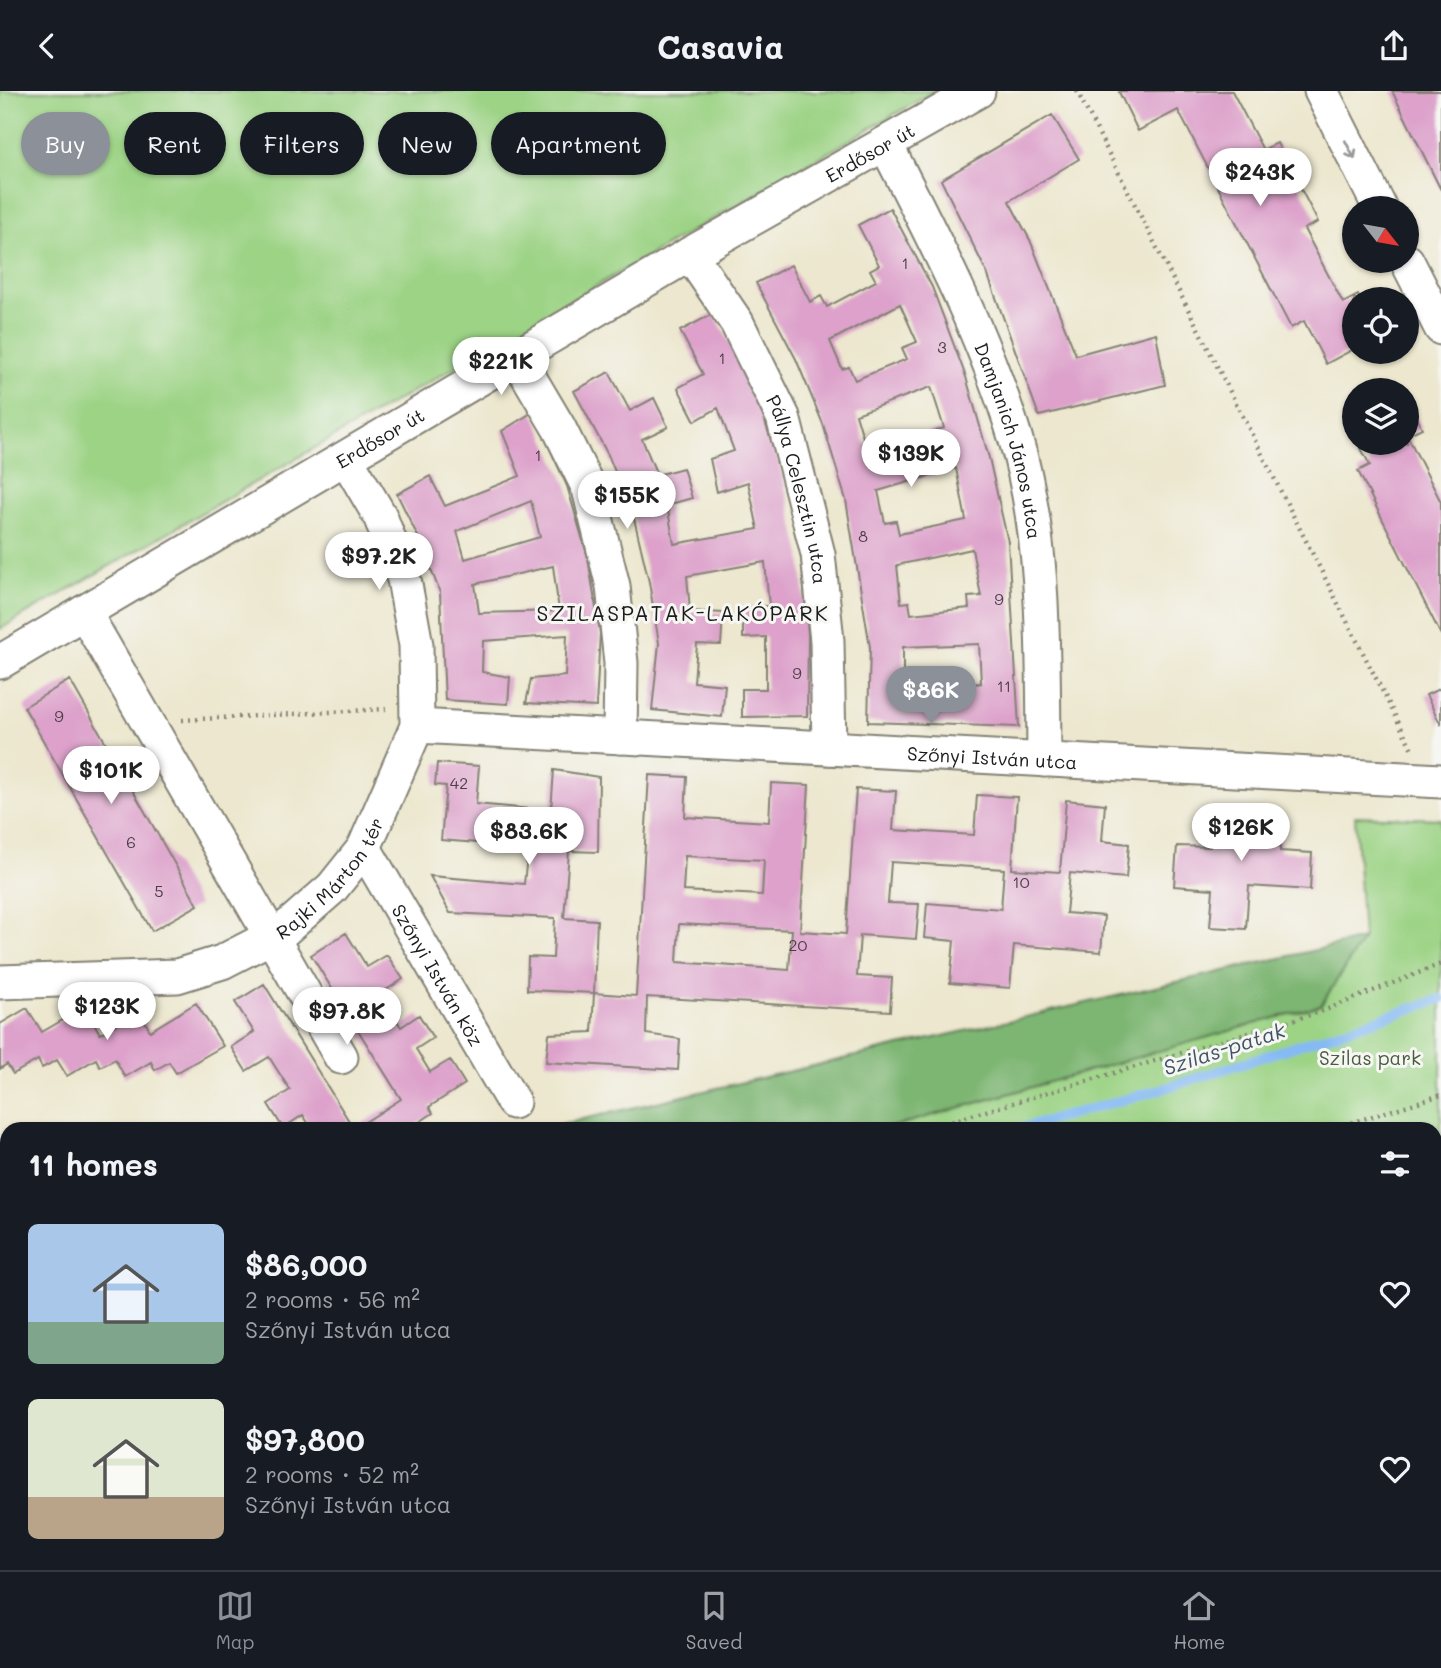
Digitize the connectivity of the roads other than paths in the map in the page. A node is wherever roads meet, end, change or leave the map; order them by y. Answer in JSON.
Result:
{"nodes":[{"id":1,"x":978,"y":91,"type":"edge"},
{"id":2,"x":1321,"y":91,"type":"edge"},
{"id":3,"x":886,"y":145,"type":"junction"},
{"id":4,"x":1374,"y":196,"type":"edge"},
{"id":5,"x":690,"y":254,"type":"junction"},
{"id":6,"x":1413,"y":273,"type":"edge"},
{"id":7,"x":1441,"y":328,"type":"edge"},
{"id":8,"x":516,"y":357,"type":"junction"},
{"id":9,"x":346,"y":458,"type":"junction"},
{"id":10,"x":84,"y":612,"type":"junction"},
{"id":11,"x":0,"y":661,"type":"edge"},
{"id":12,"x":418,"y":717,"type":"junction"},
{"id":13,"x":620,"y":737,"type":"junction"},
{"id":14,"x":829,"y":748,"type":"junction"},
{"id":15,"x":1044,"y":760,"type":"junction"},
{"id":16,"x":1434,"y":780,"type":"edge"},
{"id":17,"x":364,"y":848,"type":"junction"},
{"id":18,"x":271,"y":939,"type":"junction"},
{"id":19,"x":0,"y":982,"type":"edge"},
{"id":20,"x":341,"y":1057,"type":"dead end"},
{"id":21,"x":513,"y":1102,"type":"dead end"}],
"edges":[{"from":1,"to":3,"type":"street","name":"Erdősor út"},
{"from":2,"to":4,"type":"street","one_way":true},
{"from":3,"to":5,"type":"street","name":"Erdősor út"},
{"from":3,"to":15,"type":"street","name":"Damjanich János utca"},
{"from":5,"to":8,"type":"street","name":"Erdősor út"},
{"from":5,"to":14,"type":"street","name":"Pállya Celesztin utca"},
{"from":6,"to":7,"type":"street"},
{"from":8,"to":9,"type":"street","name":"Erdősor út"},
{"from":8,"to":13,"type":"street"},
{"from":9,"to":10,"type":"street","name":"Erdősor út"},
{"from":9,"to":12,"type":"street","name":"Rajki Márton tér"},
{"from":10,"to":11,"type":"street","name":"Erdősor út"},
{"from":10,"to":18,"type":"street","name":"Rajki Márton tér"},
{"from":12,"to":13,"type":"street","name":"Szőnyi István utca"},
{"from":12,"to":17,"type":"street","name":"Rajki Márton tér"},
{"from":13,"to":14,"type":"street","name":"Szőnyi István utca"},
{"from":14,"to":15,"type":"street","name":"Szőnyi István utca"},
{"from":15,"to":16,"type":"street","name":"Szőnyi István utca"},
{"from":17,"to":18,"type":"street","name":"Rajki Márton tér"},
{"from":17,"to":21,"type":"street","name":"Szőnyi István köz"},
{"from":18,"to":19,"type":"street"},
{"from":18,"to":20,"type":"street"}]}
